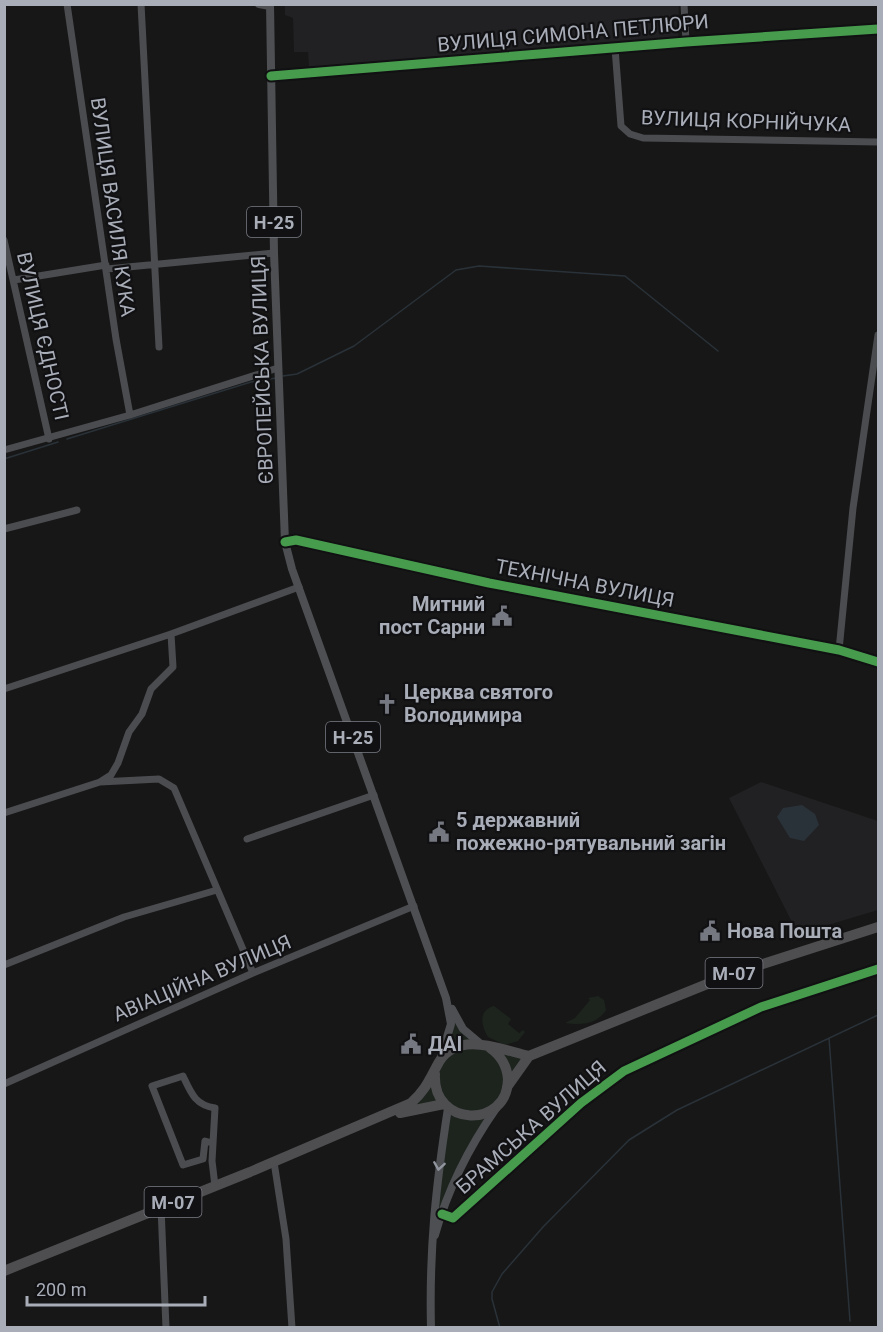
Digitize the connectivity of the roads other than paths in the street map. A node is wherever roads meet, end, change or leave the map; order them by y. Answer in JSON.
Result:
{"nodes":[{"id":1,"x":67,"y":4,"type":"edge"},
{"id":2,"x":141,"y":4,"type":"edge"},
{"id":3,"x":259,"y":4,"type":"edge"},
{"id":4,"x":684,"y":4,"type":"edge"},
{"id":5,"x":270,"y":5,"type":"edge"},
{"id":6,"x":879,"y":29,"type":"edge"},
{"id":7,"x":686,"y":42,"type":"junction"},
{"id":8,"x":615,"y":48,"type":"junction"},
{"id":9,"x":271,"y":76,"type":"junction"},
{"id":10,"x":879,"y":142,"type":"edge"},
{"id":11,"x":4,"y":240,"type":"edge"},
{"id":12,"x":274,"y":254,"type":"junction"},
{"id":13,"x":154,"y":266,"type":"junction"},
{"id":14,"x":107,"y":267,"type":"junction"},
{"id":15,"x":14,"y":280,"type":"junction"},
{"id":16,"x":879,"y":334,"type":"edge"},
{"id":17,"x":159,"y":347,"type":"dead end"},
{"id":18,"x":278,"y":373,"type":"junction"},
{"id":19,"x":130,"y":415,"type":"junction"},
{"id":20,"x":49,"y":439,"type":"junction"},
{"id":21,"x":4,"y":450,"type":"edge"},
{"id":22,"x":77,"y":510,"type":"dead end"},
{"id":23,"x":4,"y":530,"type":"edge"},
{"id":24,"x":285,"y":542,"type":"junction"},
{"id":25,"x":299,"y":587,"type":"junction"},
{"id":26,"x":171,"y":634,"type":"junction"},
{"id":27,"x":839,"y":650,"type":"junction"},
{"id":28,"x":879,"y":662,"type":"edge"},
{"id":29,"x":4,"y":689,"type":"edge"},
{"id":30,"x":100,"y":782,"type":"junction"},
{"id":31,"x":374,"y":795,"type":"junction"},
{"id":32,"x":4,"y":813,"type":"edge"},
{"id":33,"x":247,"y":839,"type":"dead end"},
{"id":34,"x":217,"y":890,"type":"junction"},
{"id":35,"x":414,"y":906,"type":"junction"},
{"id":36,"x":879,"y":927,"type":"edge"},
{"id":37,"x":4,"y":965,"type":"edge"},
{"id":38,"x":879,"y":969,"type":"edge"},
{"id":39,"x":253,"y":973,"type":"junction"},
{"id":40,"x":446,"y":998,"type":"junction"},
{"id":41,"x":485,"y":1046,"type":"junction"},
{"id":42,"x":530,"y":1056,"type":"junction"},
{"id":43,"x":440,"y":1061,"type":"junction"},
{"id":44,"x":435,"y":1073,"type":"junction"},
{"id":45,"x":4,"y":1084,"type":"edge"},
{"id":46,"x":507,"y":1088,"type":"junction"},
{"id":47,"x":501,"y":1101,"type":"junction"},
{"id":48,"x":446,"y":1106,"type":"junction"},
{"id":49,"x":383,"y":1116,"type":"junction"},
{"id":50,"x":212,"y":1143,"type":"junction"},
{"id":51,"x":274,"y":1162,"type":"junction"},
{"id":52,"x":215,"y":1186,"type":"junction"},
{"id":53,"x":161,"y":1207,"type":"junction"},
{"id":54,"x":442,"y":1214,"type":"junction"},
{"id":55,"x":429,"y":1265,"type":"junction"},
{"id":56,"x":4,"y":1271,"type":"edge"},
{"id":57,"x":166,"y":1328,"type":"edge"},
{"id":58,"x":292,"y":1328,"type":"edge"},
{"id":59,"x":431,"y":1328,"type":"edge"}],
"edges":[{"from":1,"to":14,"type":"street","name":"ВУЛИЦЯ ВАСИЛЯ КУКА"},
{"from":2,"to":13,"type":"street"},
{"from":3,"to":5,"type":"main road","number":"Н-25"},
{"from":4,"to":7,"type":"street"},
{"from":5,"to":9,"type":"main road","name":"ЄВРОПЕЙСЬКА ВУЛИЦЯ","number":"Н-25"},
{"from":6,"to":7,"type":"street","name":"ВУЛИЦЯ СИМОНА ПЕТЛЮРИ"},
{"from":7,"to":8,"type":"street","name":"ВУЛИЦЯ СИМОНА ПЕТЛЮРИ"},
{"from":8,"to":9,"type":"street","name":"ВУЛИЦЯ СИМОНА ПЕТЛЮРИ"},
{"from":8,"to":10,"type":"street","name":"ВУЛИЦЯ КОРНІЙЧУКА"},
{"from":9,"to":12,"type":"main road","name":"ЄВРОПЕЙСЬКА ВУЛИЦЯ","number":"Н-25"},
{"from":11,"to":15,"type":"street","name":"ВУЛИЦЯ ЄДНОСТІ"},
{"from":12,"to":13,"type":"street"},
{"from":12,"to":18,"type":"main road","name":"ЄВРОПЕЙСЬКА ВУЛИЦЯ","number":"Н-25"},
{"from":13,"to":14,"type":"street"},
{"from":13,"to":17,"type":"street"},
{"from":14,"to":15,"type":"street"},
{"from":14,"to":19,"type":"street","name":"ВУЛИЦЯ ВАСИЛЯ КУКА"},
{"from":15,"to":20,"type":"street","name":"ВУЛИЦЯ ЄДНОСТІ"},
{"from":16,"to":27,"type":"street"},
{"from":18,"to":19,"type":"street"},
{"from":18,"to":24,"type":"main road","name":"ЄВРОПЕЙСЬКА ВУЛИЦЯ","number":"Н-25"},
{"from":19,"to":20,"type":"street"},
{"from":20,"to":21,"type":"street"},
{"from":22,"to":23,"type":"street"},
{"from":24,"to":25,"type":"main road","name":"ЄВРОПЕЙСЬКА ВУЛИЦЯ","number":"Н-25"},
{"from":24,"to":27,"type":"street","name":"ТЕХНІЧНА ВУЛИЦЯ"},
{"from":25,"to":26,"type":"street"},
{"from":25,"to":31,"type":"main road","name":"ЄВРОПЕЙСЬКА ВУЛИЦЯ","number":"Н-25"},
{"from":26,"to":29,"type":"street"},
{"from":26,"to":30,"type":"street"},
{"from":27,"to":28,"type":"street","name":"ТЕХНІЧНА ВУЛИЦЯ"},
{"from":30,"to":32,"type":"street"},
{"from":30,"to":34,"type":"street"},
{"from":31,"to":33,"type":"street"},
{"from":31,"to":35,"type":"main road","name":"ЄВРОПЕЙСЬКА ВУЛИЦЯ","number":"Н-25"},
{"from":34,"to":37,"type":"street"},
{"from":34,"to":39,"type":"street"},
{"from":35,"to":39,"type":"street","name":"АВІАЦІЙНА ВУЛИЦЯ"},
{"from":35,"to":40,"type":"main road","name":"ЄВРОПЕЙСЬКА ВУЛИЦЯ","number":"Н-25"},
{"from":36,"to":42,"type":"highway","number":"М-07"},
{"from":38,"to":54,"type":"street","name":"БРАМСЬКА ВУЛИЦЯ"},
{"from":39,"to":45,"type":"street","name":"АВІАЦІЙНА ВУЛИЦЯ"},
{"from":40,"to":41,"type":"main road","name":"ЄВРОПЕЙСЬКА ВУЛИЦЯ","number":"Н-25"},
{"from":40,"to":43,"type":"main road","name":"ЄВРОПЕЙСЬКА ВУЛИЦЯ","number":"Н-25"},
{"from":41,"to":42,"type":"highway"},
{"from":41,"to":43,"type":"highway"},
{"from":41,"to":46,"type":"highway","number":"Н-25"},
{"from":42,"to":46,"type":"highway"},
{"from":43,"to":44,"type":"highway","number":"М-07"},
{"from":44,"to":48,"type":"highway"},
{"from":44,"to":49,"type":"highway","number":"М-07"},
{"from":46,"to":47,"type":"highway"},
{"from":47,"to":48,"type":"highway"},
{"from":47,"to":54,"type":"main road"},
{"from":48,"to":49,"type":"highway","number":"М-07"},
{"from":48,"to":55,"type":"main road","one_way":true},
{"from":49,"to":51,"type":"highway","number":"М-07"},
{"from":50,"to":50,"type":"street"},
{"from":50,"to":52,"type":"street"},
{"from":51,"to":52,"type":"highway","number":"М-07"},
{"from":51,"to":58,"type":"street"},
{"from":52,"to":53,"type":"highway","number":"М-07"},
{"from":53,"to":56,"type":"highway","number":"М-07"},
{"from":53,"to":57,"type":"street"},
{"from":54,"to":55,"type":"main road"},
{"from":55,"to":59,"type":"main road"}]}
